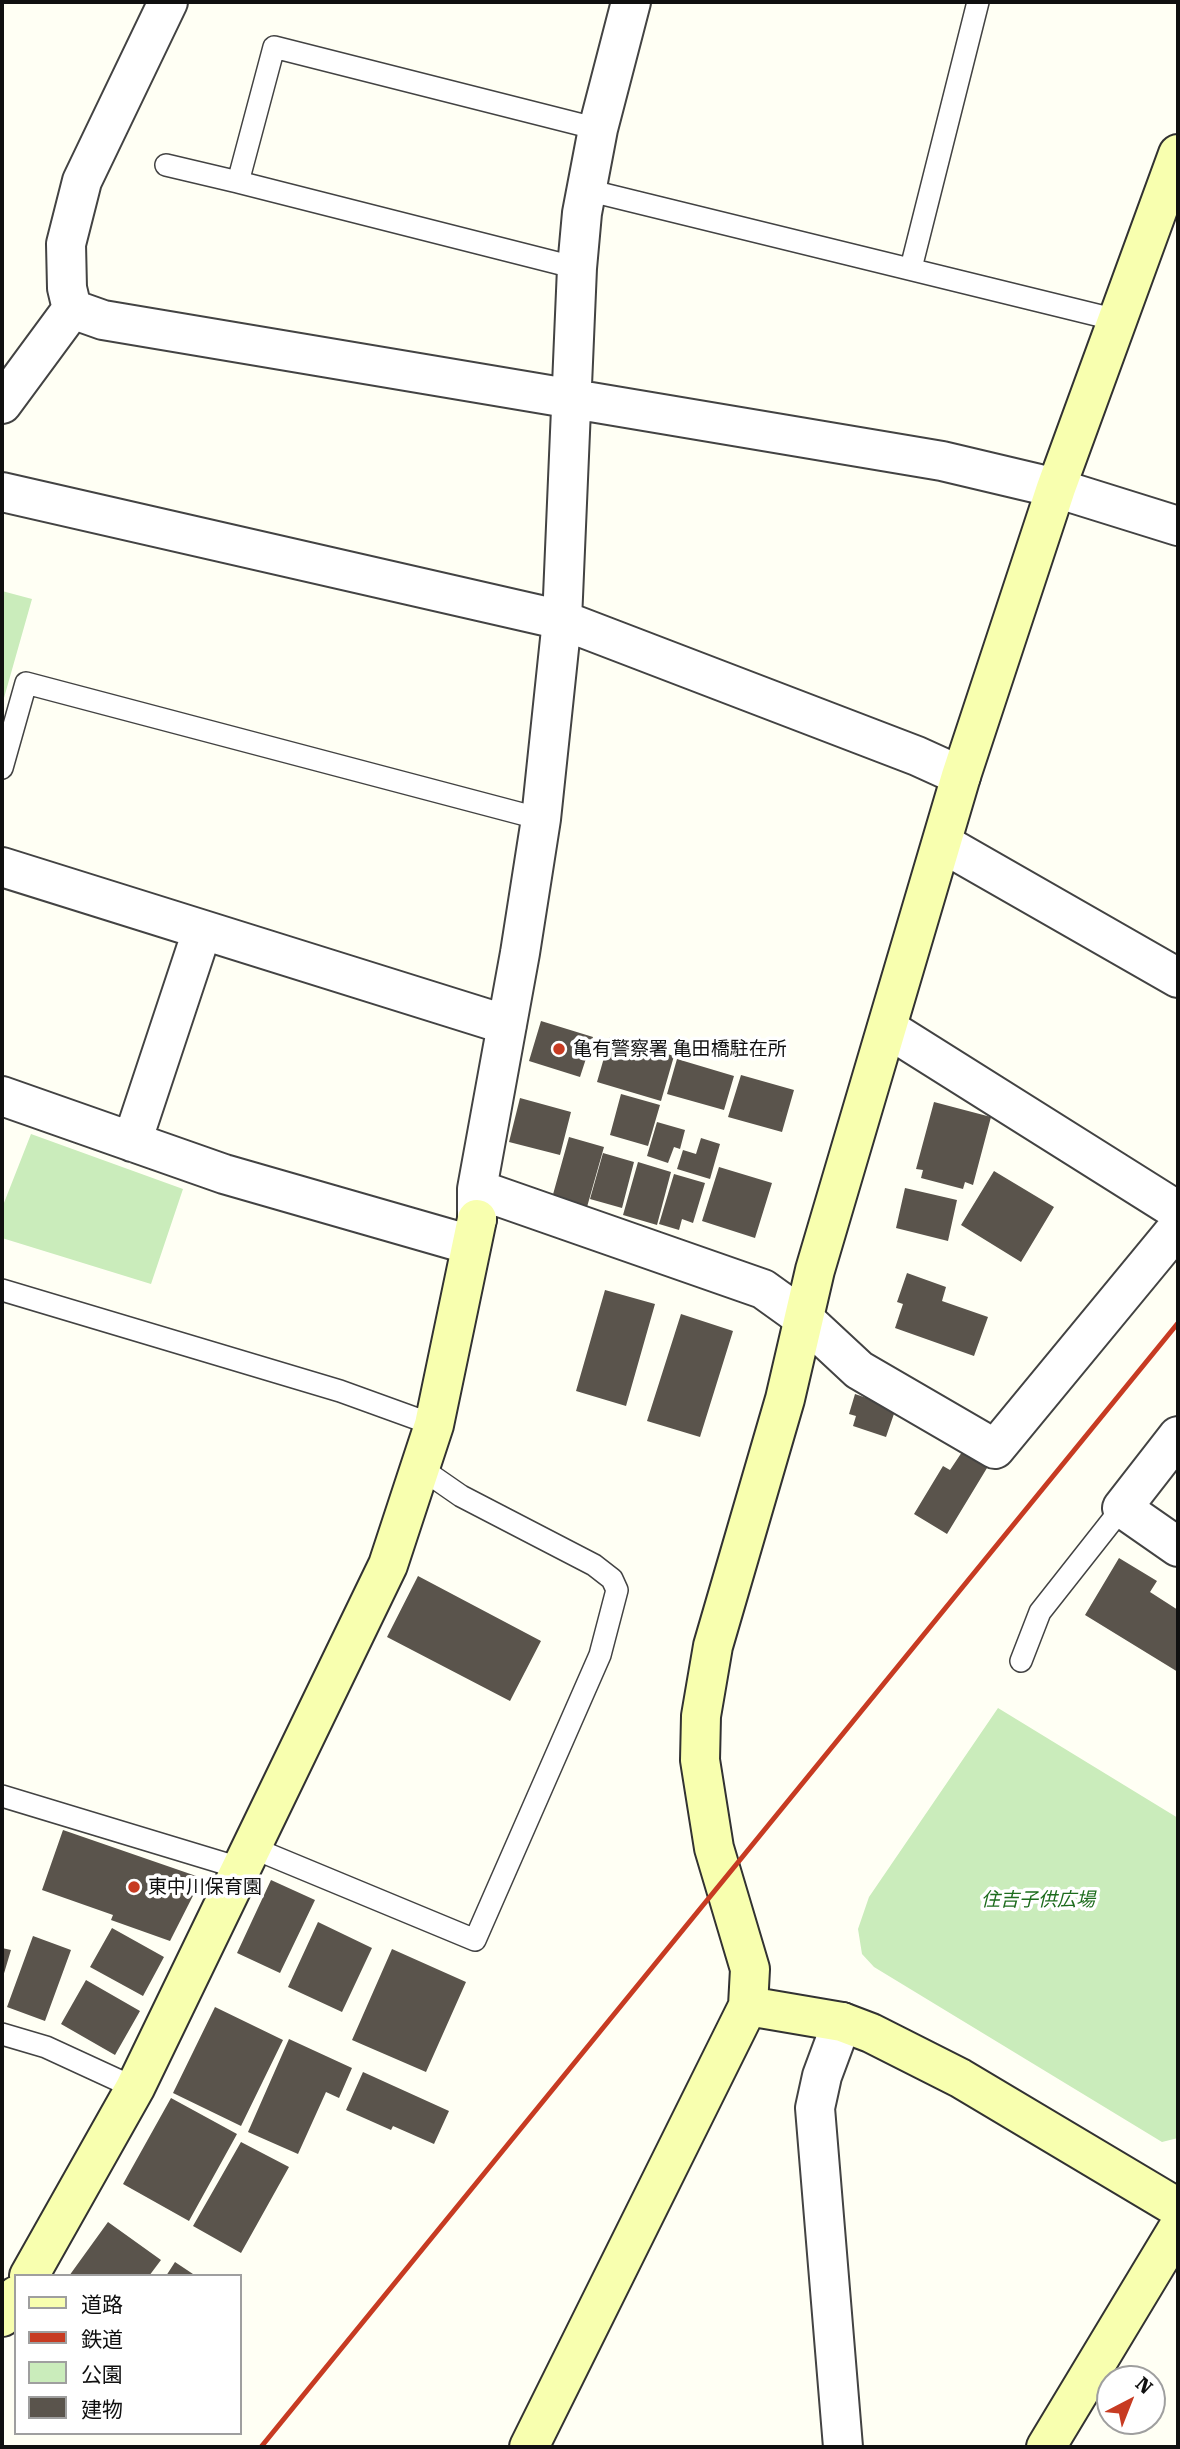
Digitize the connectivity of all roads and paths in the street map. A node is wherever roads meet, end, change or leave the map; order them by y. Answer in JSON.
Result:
{"nodes":[{"id":1,"x":168,"y":2,"type":"edge"},
{"id":2,"x":631,"y":2,"type":"edge"},
{"id":3,"x":978,"y":2,"type":"edge"},
{"id":4,"x":598,"y":129,"type":"junction"},
{"id":5,"x":1178,"y":155,"type":"edge"},
{"id":6,"x":166,"y":165,"type":"dead end"},
{"id":7,"x":238,"y":182,"type":"junction"},
{"id":8,"x":587,"y":190,"type":"junction"},
{"id":9,"x":577,"y":268,"type":"junction"},
{"id":10,"x":911,"y":268,"type":"junction"},
{"id":11,"x":72,"y":309,"type":"junction"},
{"id":12,"x":1117,"y":320,"type":"junction"},
{"id":13,"x":570,"y":398,"type":"junction"},
{"id":14,"x":2,"y":404,"type":"edge"},
{"id":15,"x":1056,"y":488,"type":"junction"},
{"id":16,"x":2,"y":492,"type":"edge"},
{"id":17,"x":1178,"y":526,"type":"edge"},
{"id":18,"x":562,"y":620,"type":"junction"},
{"id":19,"x":2,"y":768,"type":"edge"},
{"id":20,"x":961,"y":776,"type":"junction"},
{"id":21,"x":541,"y":818,"type":"junction"},
{"id":22,"x":942,"y":843,"type":"junction"},
{"id":23,"x":2,"y":867,"type":"edge"},
{"id":24,"x":202,"y":931,"type":"junction"},
{"id":25,"x":1178,"y":978,"type":"edge"},
{"id":26,"x":507,"y":1025,"type":"junction"},
{"id":27,"x":887,"y":1028,"type":"junction"},
{"id":28,"x":2,"y":1096,"type":"edge"},
{"id":29,"x":132,"y":1142,"type":"junction"},
{"id":30,"x":1178,"y":1211,"type":"edge"},
{"id":31,"x":475,"y":1218,"type":"junction"},
{"id":32,"x":1178,"y":1227,"type":"edge"},
{"id":33,"x":2,"y":1290,"type":"edge"},
{"id":34,"x":802,"y":1317,"type":"junction"},
{"id":35,"x":434,"y":1425,"type":"junction"},
{"id":36,"x":1178,"y":1436,"type":"edge"},
{"id":37,"x":422,"y":1469,"type":"junction"},
{"id":38,"x":1122,"y":1508,"type":"junction"},
{"id":39,"x":1178,"y":1547,"type":"edge"},
{"id":40,"x":1021,"y":1661,"type":"dead end"},
{"id":41,"x":2,"y":1796,"type":"edge"},
{"id":42,"x":248,"y":1858,"type":"junction"},
{"id":43,"x":748,"y":2006,"type":"junction"},
{"id":44,"x":842,"y":2022,"type":"junction"},
{"id":45,"x":2,"y":2034,"type":"edge"},
{"id":46,"x":135,"y":2088,"type":"junction"},
{"id":47,"x":1178,"y":2208,"type":"edge"},
{"id":48,"x":1178,"y":2228,"type":"edge"},
{"id":49,"x":30,"y":2274,"type":"edge"},
{"id":50,"x":14,"y":2299,"type":"edge"},
{"id":51,"x":2,"y":2317,"type":"edge"},
{"id":52,"x":529,"y":2447,"type":"edge"},
{"id":53,"x":843,"y":2447,"type":"edge"},
{"id":54,"x":1046,"y":2447,"type":"edge"}],
"edges":[{"from":1,"to":11,"type":"street"},
{"from":2,"to":4,"type":"street"},
{"from":3,"to":10,"type":"lane"},
{"from":4,"to":7,"type":"lane"},
{"from":4,"to":8,"type":"street"},
{"from":5,"to":12,"type":"street"},
{"from":6,"to":7,"type":"lane"},
{"from":7,"to":9,"type":"lane"},
{"from":8,"to":9,"type":"street"},
{"from":8,"to":10,"type":"lane"},
{"from":9,"to":13,"type":"street"},
{"from":10,"to":12,"type":"lane"},
{"from":11,"to":13,"type":"street"},
{"from":11,"to":14,"type":"street"},
{"from":12,"to":15,"type":"street"},
{"from":13,"to":15,"type":"street"},
{"from":13,"to":18,"type":"street"},
{"from":15,"to":17,"type":"street"},
{"from":15,"to":20,"type":"street"},
{"from":16,"to":18,"type":"street"},
{"from":18,"to":20,"type":"street"},
{"from":18,"to":21,"type":"street"},
{"from":19,"to":21,"type":"lane"},
{"from":20,"to":22,"type":"street"},
{"from":21,"to":26,"type":"street"},
{"from":22,"to":25,"type":"street"},
{"from":22,"to":27,"type":"street"},
{"from":23,"to":24,"type":"street"},
{"from":24,"to":26,"type":"street"},
{"from":24,"to":29,"type":"street"},
{"from":26,"to":31,"type":"street"},
{"from":27,"to":30,"type":"street"},
{"from":27,"to":34,"type":"street"},
{"from":28,"to":29,"type":"street"},
{"from":29,"to":31,"type":"street"},
{"from":31,"to":34,"type":"street"},
{"from":31,"to":35,"type":"street"},
{"from":32,"to":34,"type":"street"},
{"from":33,"to":35,"type":"lane"},
{"from":34,"to":43,"type":"street"},
{"from":35,"to":37,"type":"street"},
{"from":36,"to":38,"type":"street"},
{"from":37,"to":42,"type":"street"},
{"from":37,"to":42,"type":"lane"},
{"from":38,"to":39,"type":"street"},
{"from":38,"to":40,"type":"lane"},
{"from":41,"to":42,"type":"lane"},
{"from":42,"to":46,"type":"street"},
{"from":43,"to":44,"type":"street"},
{"from":43,"to":52,"type":"street"},
{"from":44,"to":47,"type":"street"},
{"from":44,"to":53,"type":"street"},
{"from":45,"to":46,"type":"lane"},
{"from":46,"to":49,"type":"street"},
{"from":48,"to":54,"type":"street"},
{"from":50,"to":51,"type":"street"}]}
